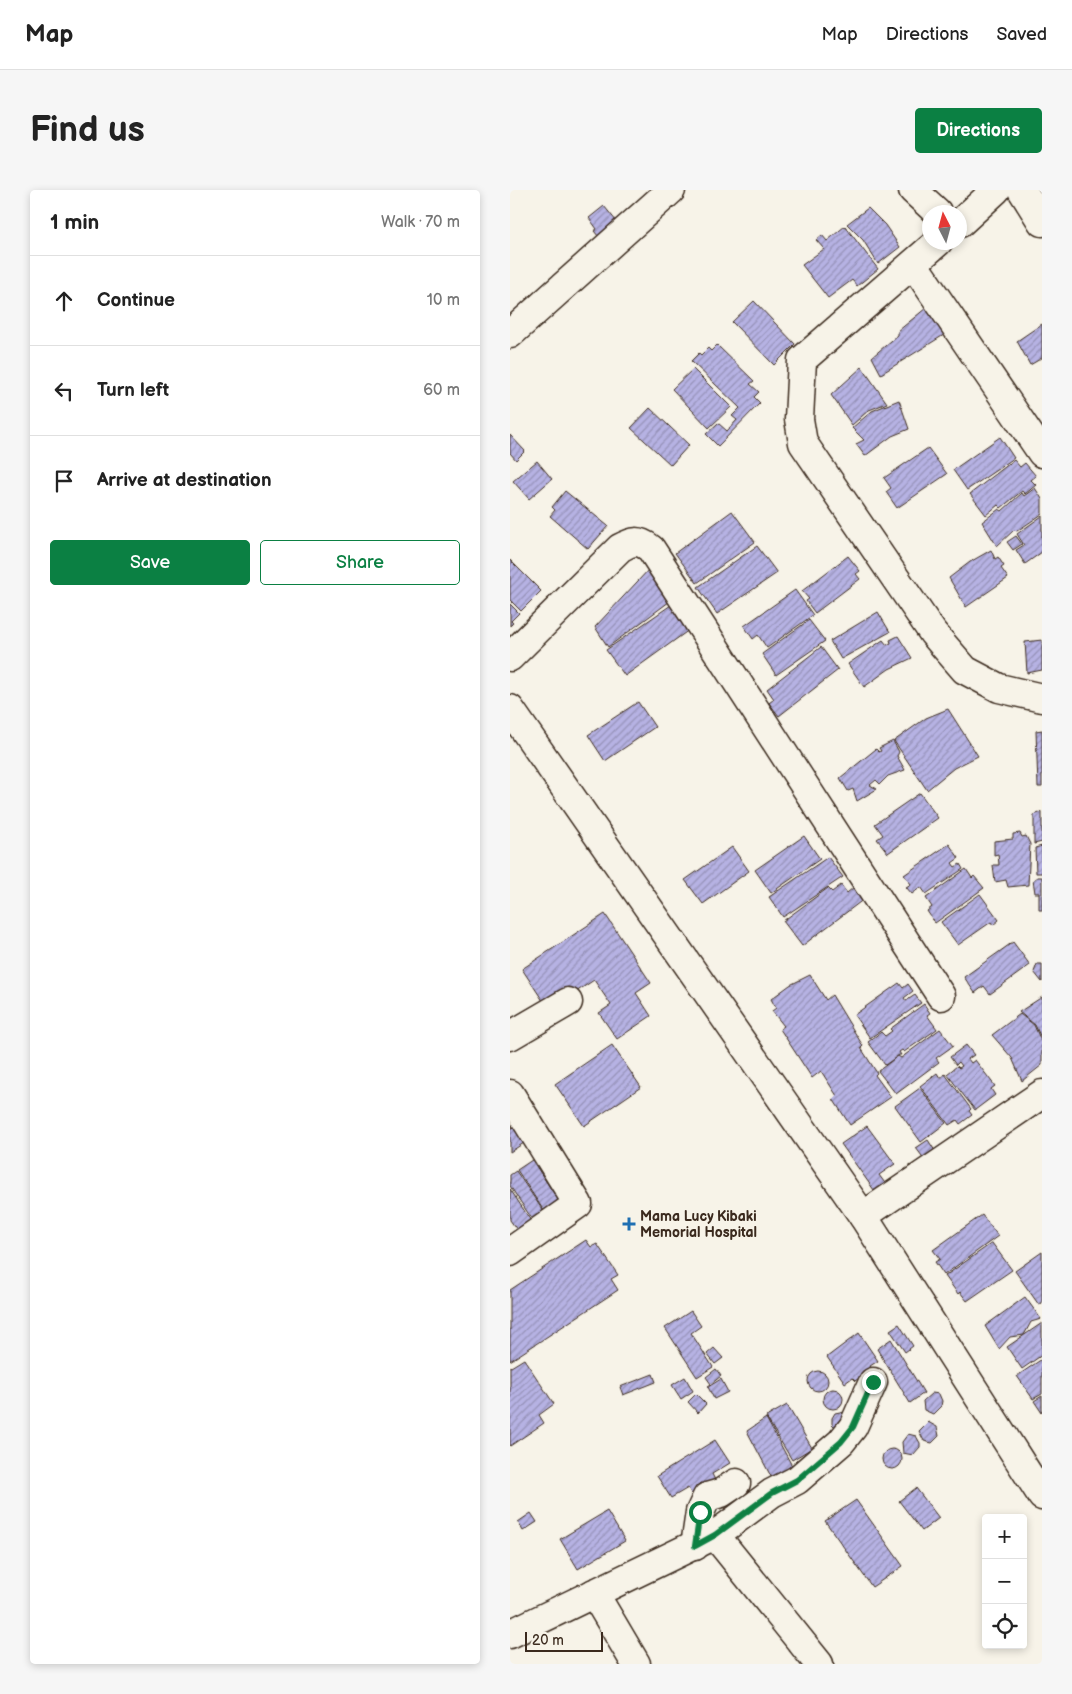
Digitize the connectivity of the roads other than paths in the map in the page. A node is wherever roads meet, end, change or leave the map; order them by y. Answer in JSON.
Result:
{"nodes":[{"id":1,"x":671,"y":190,"type":"edge"},
{"id":2,"x":913,"y":190,"type":"edge"},
{"id":3,"x":996,"y":190,"type":"edge"},
{"id":4,"x":1022,"y":190,"type":"edge"},
{"id":5,"x":930,"y":205,"type":"edge"},
{"id":6,"x":967,"y":217,"type":"edge"},
{"id":7,"x":1042,"y":222,"type":"edge"},
{"id":8,"x":930,"y":250,"type":"edge"},
{"id":9,"x":914,"y":265,"type":"junction"},
{"id":10,"x":511,"y":331,"type":"edge"},
{"id":11,"x":1042,"y":453,"type":"edge"},
{"id":12,"x":510,"y":657,"type":"edge"},
{"id":13,"x":1042,"y":698,"type":"edge"},
{"id":14,"x":510,"y":709,"type":"edge"},
{"id":15,"x":941,"y":996,"type":"dead end"},
{"id":16,"x":568,"y":1002,"type":"dead end"},
{"id":17,"x":510,"y":1036,"type":"edge"},
{"id":18,"x":510,"y":1094,"type":"edge"},
{"id":19,"x":1042,"y":1094,"type":"edge"},
{"id":20,"x":863,"y":1216,"type":"junction"},
{"id":21,"x":510,"y":1252,"type":"edge"},
{"id":22,"x":873,"y":1382,"type":"dead end"},
{"id":23,"x":736,"y":1482,"type":"dead end"},
{"id":24,"x":1042,"y":1496,"type":"edge"},
{"id":25,"x":705,"y":1540,"type":"junction"},
{"id":26,"x":594,"y":1594,"type":"junction"},
{"id":27,"x":510,"y":1634,"type":"edge"},
{"id":28,"x":636,"y":1664,"type":"edge"},
{"id":29,"x":819,"y":1664,"type":"edge"}],
"edges":[{"from":1,"to":10,"type":"street"},
{"from":2,"to":5,"type":"street"},
{"from":3,"to":6,"type":"street"},
{"from":4,"to":7,"type":"street"},
{"from":8,"to":9,"type":"street"},
{"from":9,"to":11,"type":"street"},
{"from":9,"to":13,"type":"street"},
{"from":12,"to":15,"type":"street"},
{"from":14,"to":20,"type":"street"},
{"from":16,"to":17,"type":"street"},
{"from":18,"to":21,"type":"street"},
{"from":19,"to":20,"type":"street"},
{"from":20,"to":24,"type":"street"},
{"from":22,"to":25,"type":"street"},
{"from":23,"to":25,"type":"street"},
{"from":25,"to":26,"type":"street"},
{"from":25,"to":29,"type":"street"},
{"from":26,"to":27,"type":"street"},
{"from":26,"to":28,"type":"street"}]}
